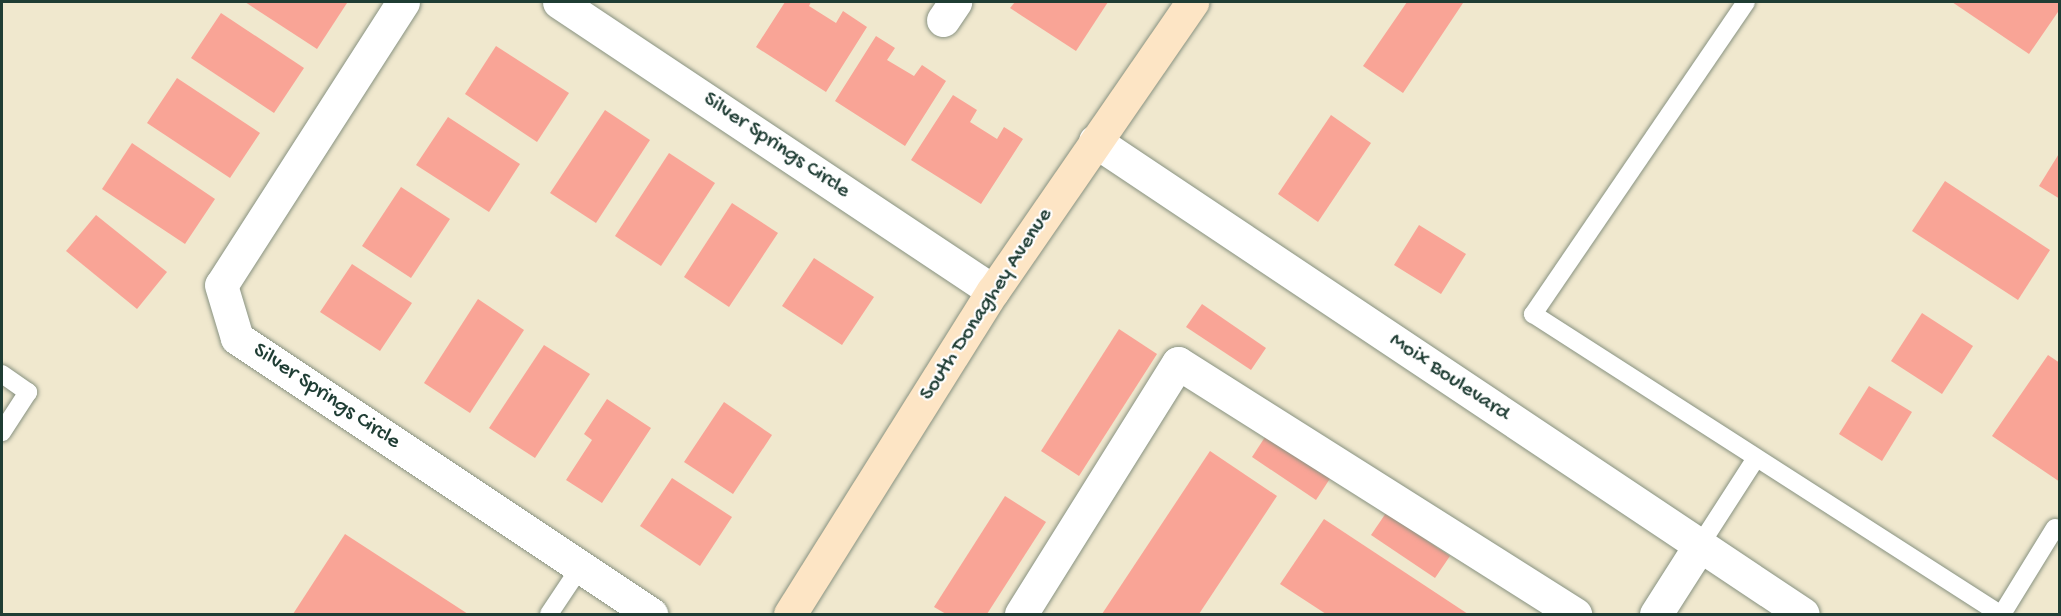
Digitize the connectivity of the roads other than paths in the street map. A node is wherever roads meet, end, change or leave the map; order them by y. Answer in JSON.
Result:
{"nodes":[{"id":1,"x":403,"y":2,"type":"edge"},
{"id":2,"x":559,"y":2,"type":"edge"},
{"id":3,"x":1192,"y":2,"type":"edge"},
{"id":4,"x":1746,"y":2,"type":"edge"},
{"id":5,"x":1095,"y":141,"type":"junction"},
{"id":6,"x":993,"y":291,"type":"junction"},
{"id":7,"x":2,"y":374,"type":"edge"},
{"id":8,"x":2,"y":432,"type":"edge"},
{"id":9,"x":1756,"y":458,"type":"junction"},
{"id":10,"x":2055,"y":528,"type":"dead end"},
{"id":11,"x":1700,"y":546,"type":"junction"},
{"id":12,"x":581,"y":566,"type":"junction"},
{"id":13,"x":549,"y":615,"type":"edge"},
{"id":14,"x":651,"y":615,"type":"edge"},
{"id":15,"x":790,"y":615,"type":"edge"},
{"id":16,"x":1021,"y":615,"type":"edge"},
{"id":17,"x":1575,"y":615,"type":"edge"},
{"id":18,"x":1656,"y":615,"type":"edge"},
{"id":19,"x":1803,"y":615,"type":"edge"},
{"id":20,"x":2001,"y":615,"type":"edge"}],
"edges":[{"from":1,"to":12,"type":"street","name":"Silver Springs Circle"},
{"from":2,"to":6,"type":"street","name":"Silver Springs Circle"},
{"from":3,"to":5,"type":"street","name":"South Donaghey Avenue"},
{"from":4,"to":9,"type":"lane"},
{"from":5,"to":6,"type":"street","name":"South Donaghey Avenue"},
{"from":5,"to":11,"type":"street","name":"Moix Boulevard"},
{"from":6,"to":15,"type":"street","name":"South Donaghey Avenue"},
{"from":7,"to":8,"type":"lane"},
{"from":9,"to":11,"type":"lane"},
{"from":9,"to":20,"type":"lane"},
{"from":10,"to":20,"type":"lane"},
{"from":11,"to":18,"type":"street"},
{"from":11,"to":19,"type":"street","name":"Moix Boulevard"},
{"from":12,"to":13,"type":"lane"},
{"from":12,"to":14,"type":"street","name":"Silver Springs Circle"},
{"from":16,"to":17,"type":"street"}]}
